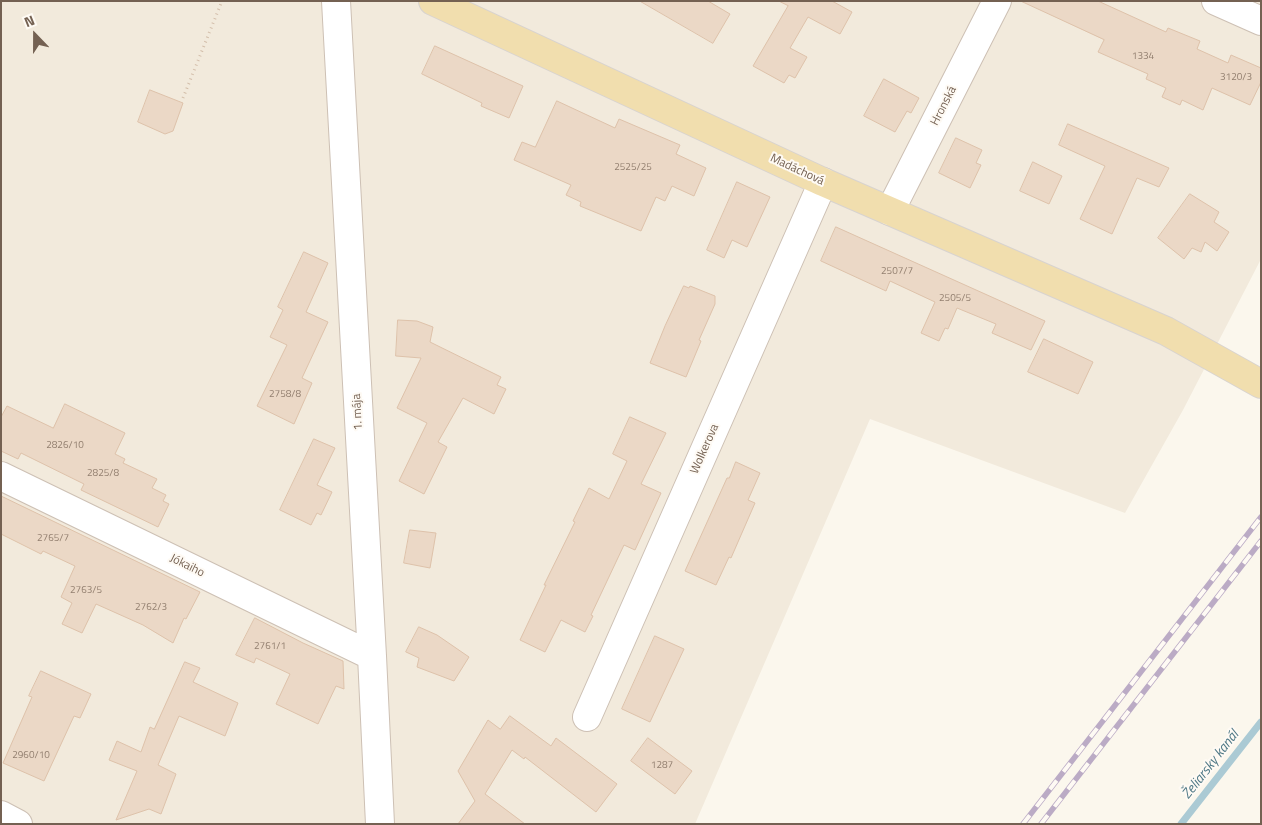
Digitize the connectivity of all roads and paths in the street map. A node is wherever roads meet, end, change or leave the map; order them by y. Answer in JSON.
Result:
{"nodes":[{"id":1,"x":222,"y":1,"type":"edge"},
{"id":2,"x":336,"y":1,"type":"edge"},
{"id":3,"x":433,"y":1,"type":"edge"},
{"id":4,"x":997,"y":1,"type":"edge"},
{"id":5,"x":1216,"y":1,"type":"edge"},
{"id":6,"x":1261,"y":21,"type":"edge"},
{"id":7,"x":183,"y":98,"type":"dead end"},
{"id":8,"x":823,"y":182,"type":"junction"},
{"id":9,"x":890,"y":211,"type":"junction"},
{"id":10,"x":1261,"y":384,"type":"edge"},
{"id":11,"x":1,"y":476,"type":"edge"},
{"id":12,"x":372,"y":656,"type":"junction"},
{"id":13,"x":587,"y":717,"type":"dead end"},
{"id":14,"x":1,"y":816,"type":"edge"},
{"id":15,"x":18,"y":824,"type":"edge"},
{"id":16,"x":380,"y":824,"type":"edge"}],
"edges":[{"from":1,"to":7,"type":"path"},
{"from":2,"to":12,"type":"street","name":"1. mája"},
{"from":3,"to":8,"type":"main road","name":"Madáchová"},
{"from":4,"to":9,"type":"street","name":"Hronská"},
{"from":5,"to":6,"type":"street"},
{"from":8,"to":9,"type":"main road","name":"Madáchová"},
{"from":8,"to":13,"type":"street","name":"Wolkerova"},
{"from":9,"to":10,"type":"main road","name":"Madáchová"},
{"from":11,"to":12,"type":"street","name":"Jókaiho"},
{"from":12,"to":16,"type":"street","name":"1. mája"},
{"from":14,"to":15,"type":"street"}]}
